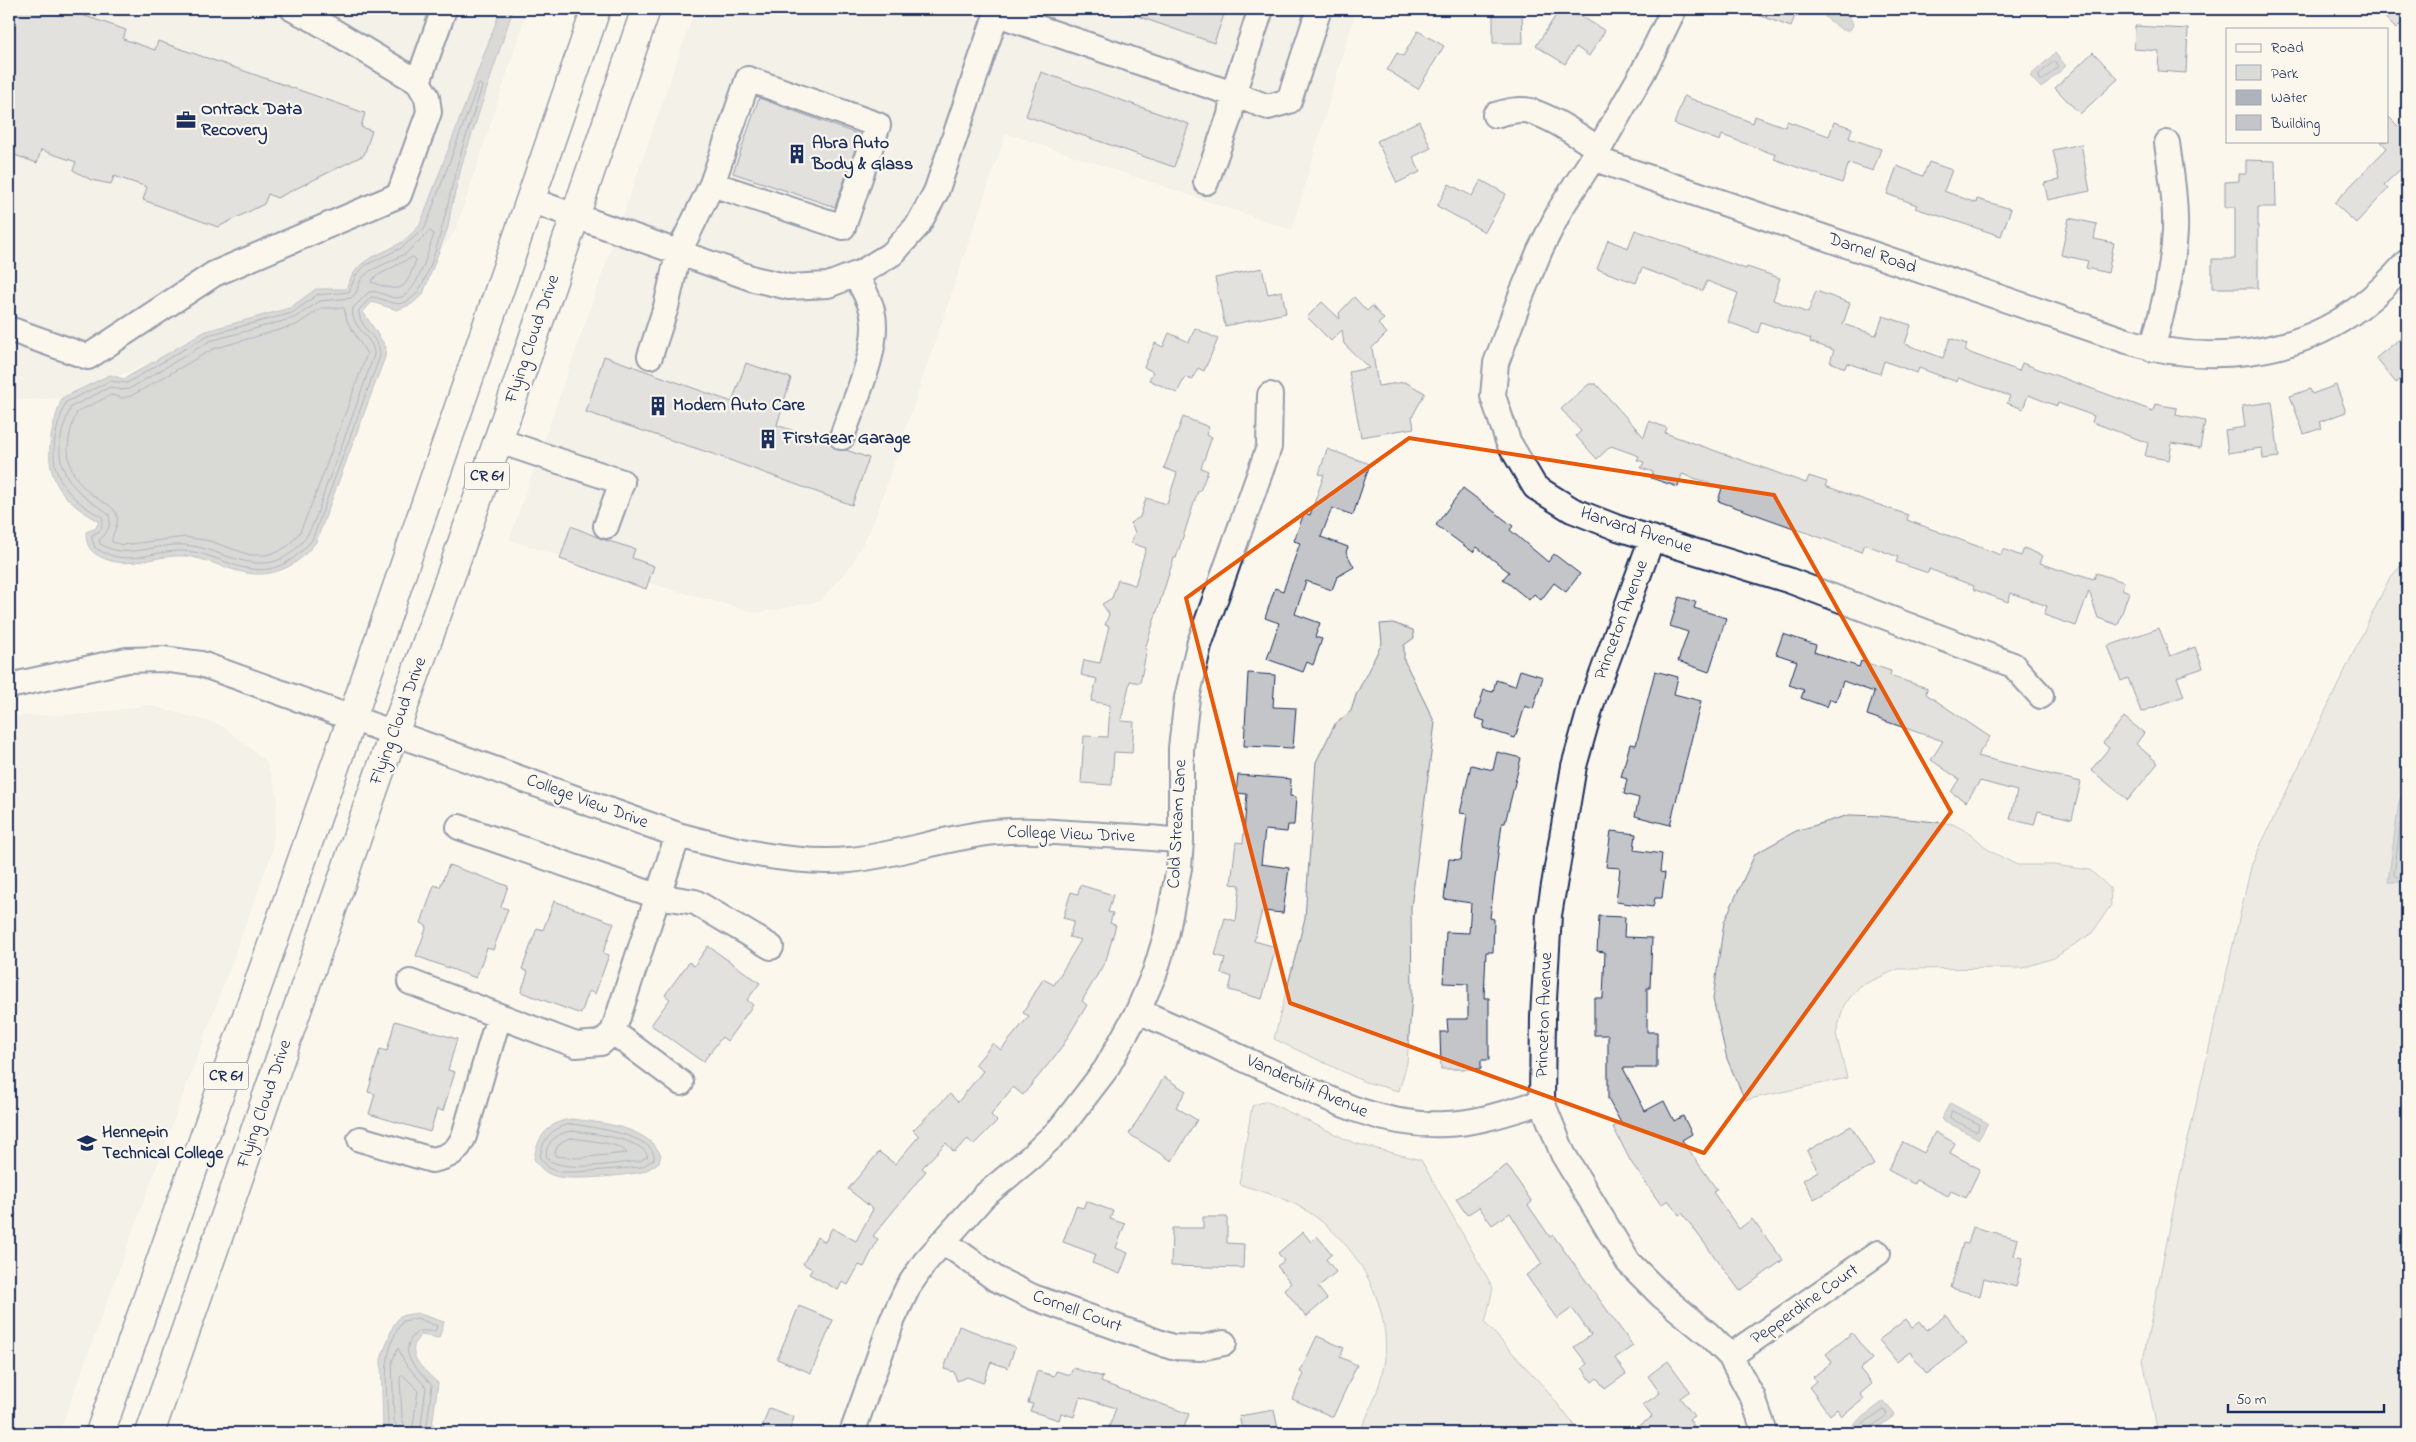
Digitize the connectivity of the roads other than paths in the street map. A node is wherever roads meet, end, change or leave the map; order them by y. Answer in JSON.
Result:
{"nodes":[{"id":1,"x":293,"y":9,"type":"edge"},
{"id":2,"x":444,"y":9,"type":"edge"},
{"id":3,"x":596,"y":9,"type":"edge"},
{"id":4,"x":646,"y":9,"type":"edge"},
{"id":5,"x":1261,"y":9,"type":"edge"},
{"id":6,"x":1319,"y":9,"type":"edge"},
{"id":7,"x":1674,"y":9,"type":"edge"},
{"id":8,"x":998,"y":12,"type":"edge"},
{"id":9,"x":418,"y":82,"type":"junction"},
{"id":10,"x":1233,"y":94,"type":"junction"},
{"id":11,"x":1495,"y":115,"type":"dead end"},
{"id":12,"x":2166,"y":143,"type":"dead end"},
{"id":13,"x":1596,"y":153,"type":"junction"},
{"id":14,"x":1206,"y":182,"type":"dead end"},
{"id":15,"x":712,"y":184,"type":"junction"},
{"id":16,"x":530,"y":200,"type":"junction"},
{"id":17,"x":575,"y":217,"type":"junction"},
{"id":18,"x":678,"y":254,"type":"junction"},
{"id":19,"x":2407,"y":262,"type":"edge"},
{"id":20,"x":856,"y":275,"type":"junction"},
{"id":21,"x":9,"y":329,"type":"edge"},
{"id":22,"x":2152,"y":349,"type":"junction"},
{"id":23,"x":650,"y":356,"type":"dead end"},
{"id":24,"x":1270,"y":395,"type":"dead end"},
{"id":25,"x":842,"y":437,"type":"dead end"},
{"id":26,"x":499,"y":441,"type":"junction"},
{"id":27,"x":606,"y":526,"type":"dead end"},
{"id":28,"x":1652,"y":538,"type":"junction"},
{"id":29,"x":9,"y":686,"type":"edge"},
{"id":30,"x":2042,"y":696,"type":"dead end"},
{"id":31,"x":352,"y":718,"type":"junction"},
{"id":32,"x":394,"y":734,"type":"junction"},
{"id":33,"x":459,"y":827,"type":"dead end"},
{"id":34,"x":678,"y":834,"type":"junction"},
{"id":35,"x":1181,"y":841,"type":"junction"},
{"id":36,"x":657,"y":896,"type":"junction"},
{"id":37,"x":771,"y":947,"type":"dead end"},
{"id":38,"x":410,"y":982,"type":"dead end"},
{"id":39,"x":1138,"y":1011,"type":"junction"},
{"id":40,"x":499,"y":1016,"type":"junction"},
{"id":41,"x":613,"y":1032,"type":"junction"},
{"id":42,"x":680,"y":1083,"type":"dead end"},
{"id":43,"x":1542,"y":1102,"type":"junction"},
{"id":44,"x":360,"y":1139,"type":"dead end"},
{"id":45,"x":942,"y":1241,"type":"junction"},
{"id":46,"x":1878,"y":1253,"type":"dead end"},
{"id":47,"x":1224,"y":1343,"type":"dead end"},
{"id":48,"x":1730,"y":1356,"type":"junction"},
{"id":49,"x":100,"y":1433,"type":"edge"},
{"id":50,"x":150,"y":1433,"type":"edge"},
{"id":51,"x":852,"y":1433,"type":"edge"},
{"id":52,"x":1765,"y":1433,"type":"edge"}],
"edges":[{"from":1,"to":9,"type":"street"},
{"from":2,"to":9,"type":"street"},
{"from":3,"to":16,"type":"main road","number":"CR 61"},
{"from":4,"to":17,"type":"main road","name":"Flying Cloud Drive","number":"CR 61"},
{"from":5,"to":10,"type":"street"},
{"from":6,"to":10,"type":"street"},
{"from":7,"to":13,"type":"street"},
{"from":8,"to":10,"type":"street"},
{"from":8,"to":20,"type":"street"},
{"from":9,"to":21,"type":"street"},
{"from":10,"to":14,"type":"street"},
{"from":11,"to":13,"type":"street","name":"Darnel Road"},
{"from":12,"to":22,"type":"street"},
{"from":13,"to":22,"type":"street","name":"Darnel Road"},
{"from":13,"to":28,"type":"street","name":"Harvard Avenue"},
{"from":15,"to":15,"type":"street"},
{"from":15,"to":18,"type":"street"},
{"from":16,"to":17,"type":"street"},
{"from":16,"to":31,"type":"main road","number":"CR 61"},
{"from":17,"to":18,"type":"street"},
{"from":17,"to":26,"type":"main road","name":"Flying Cloud Drive","number":"CR 61"},
{"from":18,"to":20,"type":"street"},
{"from":18,"to":23,"type":"street"},
{"from":19,"to":22,"type":"street","name":"Darnel Road"},
{"from":20,"to":25,"type":"street"},
{"from":24,"to":35,"type":"street","name":"Cold Stream Lane"},
{"from":26,"to":27,"type":"street"},
{"from":26,"to":32,"type":"main road","name":"Flying Cloud Drive","number":"CR 61"},
{"from":28,"to":30,"type":"street","name":"Harvard Avenue"},
{"from":28,"to":43,"type":"street","name":"Princeton Avenue"},
{"from":29,"to":31,"type":"street","name":"College View Drive"},
{"from":31,"to":32,"type":"street","name":"College View Drive"},
{"from":31,"to":49,"type":"main road","number":"CR 61"},
{"from":32,"to":34,"type":"street","name":"College View Drive"},
{"from":32,"to":50,"type":"main road","name":"Flying Cloud Drive","number":"CR 61"},
{"from":33,"to":36,"type":"street"},
{"from":34,"to":35,"type":"street","name":"College View Drive"},
{"from":34,"to":36,"type":"street"},
{"from":35,"to":39,"type":"street","name":"Cold Stream Lane"},
{"from":36,"to":37,"type":"street"},
{"from":36,"to":41,"type":"street"},
{"from":38,"to":40,"type":"street"},
{"from":39,"to":43,"type":"street","name":"Vanderbilt Avenue"},
{"from":39,"to":45,"type":"street","name":"Cold Stream Lane"},
{"from":40,"to":41,"type":"street"},
{"from":40,"to":44,"type":"street"},
{"from":41,"to":42,"type":"street"},
{"from":43,"to":48,"type":"street","name":"Princeton Avenue"},
{"from":45,"to":47,"type":"street","name":"Cornell Court"},
{"from":45,"to":51,"type":"street","name":"Cold Stream Lane"},
{"from":46,"to":48,"type":"street","name":"Pepperdine Court"},
{"from":48,"to":52,"type":"street","name":"Princeton Avenue"}]}
